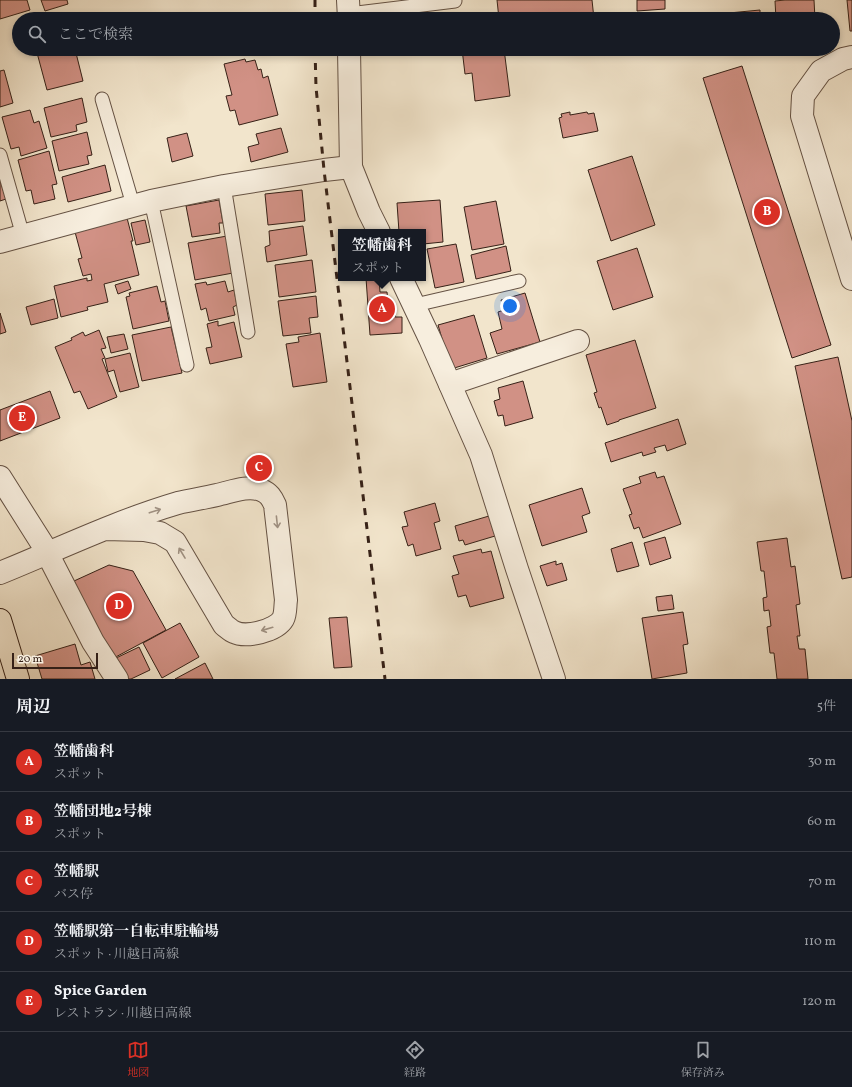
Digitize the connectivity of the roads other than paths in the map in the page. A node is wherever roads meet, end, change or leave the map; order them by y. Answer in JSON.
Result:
{"nodes":[{"id":1,"x":455,"y":1,"type":"edge"},
{"id":2,"x":349,"y":11,"type":"edge"},
{"id":3,"x":350,"y":56,"type":"edge"},
{"id":4,"x":852,"y":57,"type":"edge"},
{"id":5,"x":102,"y":99,"type":"dead end"},
{"id":6,"x":0,"y":154,"type":"edge"},
{"id":7,"x":351,"y":167,"type":"junction"},
{"id":8,"x":224,"y":186,"type":"junction"},
{"id":9,"x":142,"y":203,"type":"junction"},
{"id":10,"x":378,"y":229,"type":"edge"},
{"id":11,"x":23,"y":236,"type":"junction"},
{"id":12,"x":0,"y":242,"type":"edge"},
{"id":13,"x":852,"y":280,"type":"edge"},
{"id":14,"x":403,"y":281,"type":"edge"},
{"id":15,"x":519,"y":281,"type":"dead end"},
{"id":16,"x":415,"y":305,"type":"junction"},
{"id":17,"x":248,"y":332,"type":"dead end"},
{"id":18,"x":578,"y":341,"type":"dead end"},
{"id":19,"x":187,"y":365,"type":"dead end"},
{"id":20,"x":450,"y":384,"type":"junction"},
{"id":21,"x":0,"y":478,"type":"edge"},
{"id":22,"x":105,"y":529,"type":"junction"},
{"id":23,"x":47,"y":553,"type":"junction"},
{"id":24,"x":0,"y":573,"type":"edge"},
{"id":25,"x":0,"y":620,"type":"edge"},
{"id":26,"x":18,"y":679,"type":"edge"},
{"id":27,"x":117,"y":679,"type":"edge"},
{"id":28,"x":554,"y":679,"type":"edge"}],
"edges":[{"from":1,"to":2,"type":"lane"},
{"from":3,"to":7,"type":"street"},
{"from":4,"to":13,"type":"street"},
{"from":5,"to":9,"type":"lane"},
{"from":6,"to":11,"type":"lane"},
{"from":7,"to":8,"type":"street"},
{"from":7,"to":10,"type":"street"},
{"from":8,"to":9,"type":"street"},
{"from":8,"to":17,"type":"lane"},
{"from":9,"to":11,"type":"street"},
{"from":9,"to":19,"type":"lane"},
{"from":11,"to":12,"type":"street"},
{"from":14,"to":16,"type":"street"},
{"from":15,"to":16,"type":"lane"},
{"from":16,"to":20,"type":"street"},
{"from":18,"to":20,"type":"street"},
{"from":20,"to":28,"type":"street"},
{"from":21,"to":23,"type":"street"},
{"from":22,"to":22,"type":"street","one_way":true},
{"from":22,"to":23,"type":"street"},
{"from":23,"to":24,"type":"street"},
{"from":23,"to":27,"type":"street"},
{"from":25,"to":26,"type":"main road"}]}
